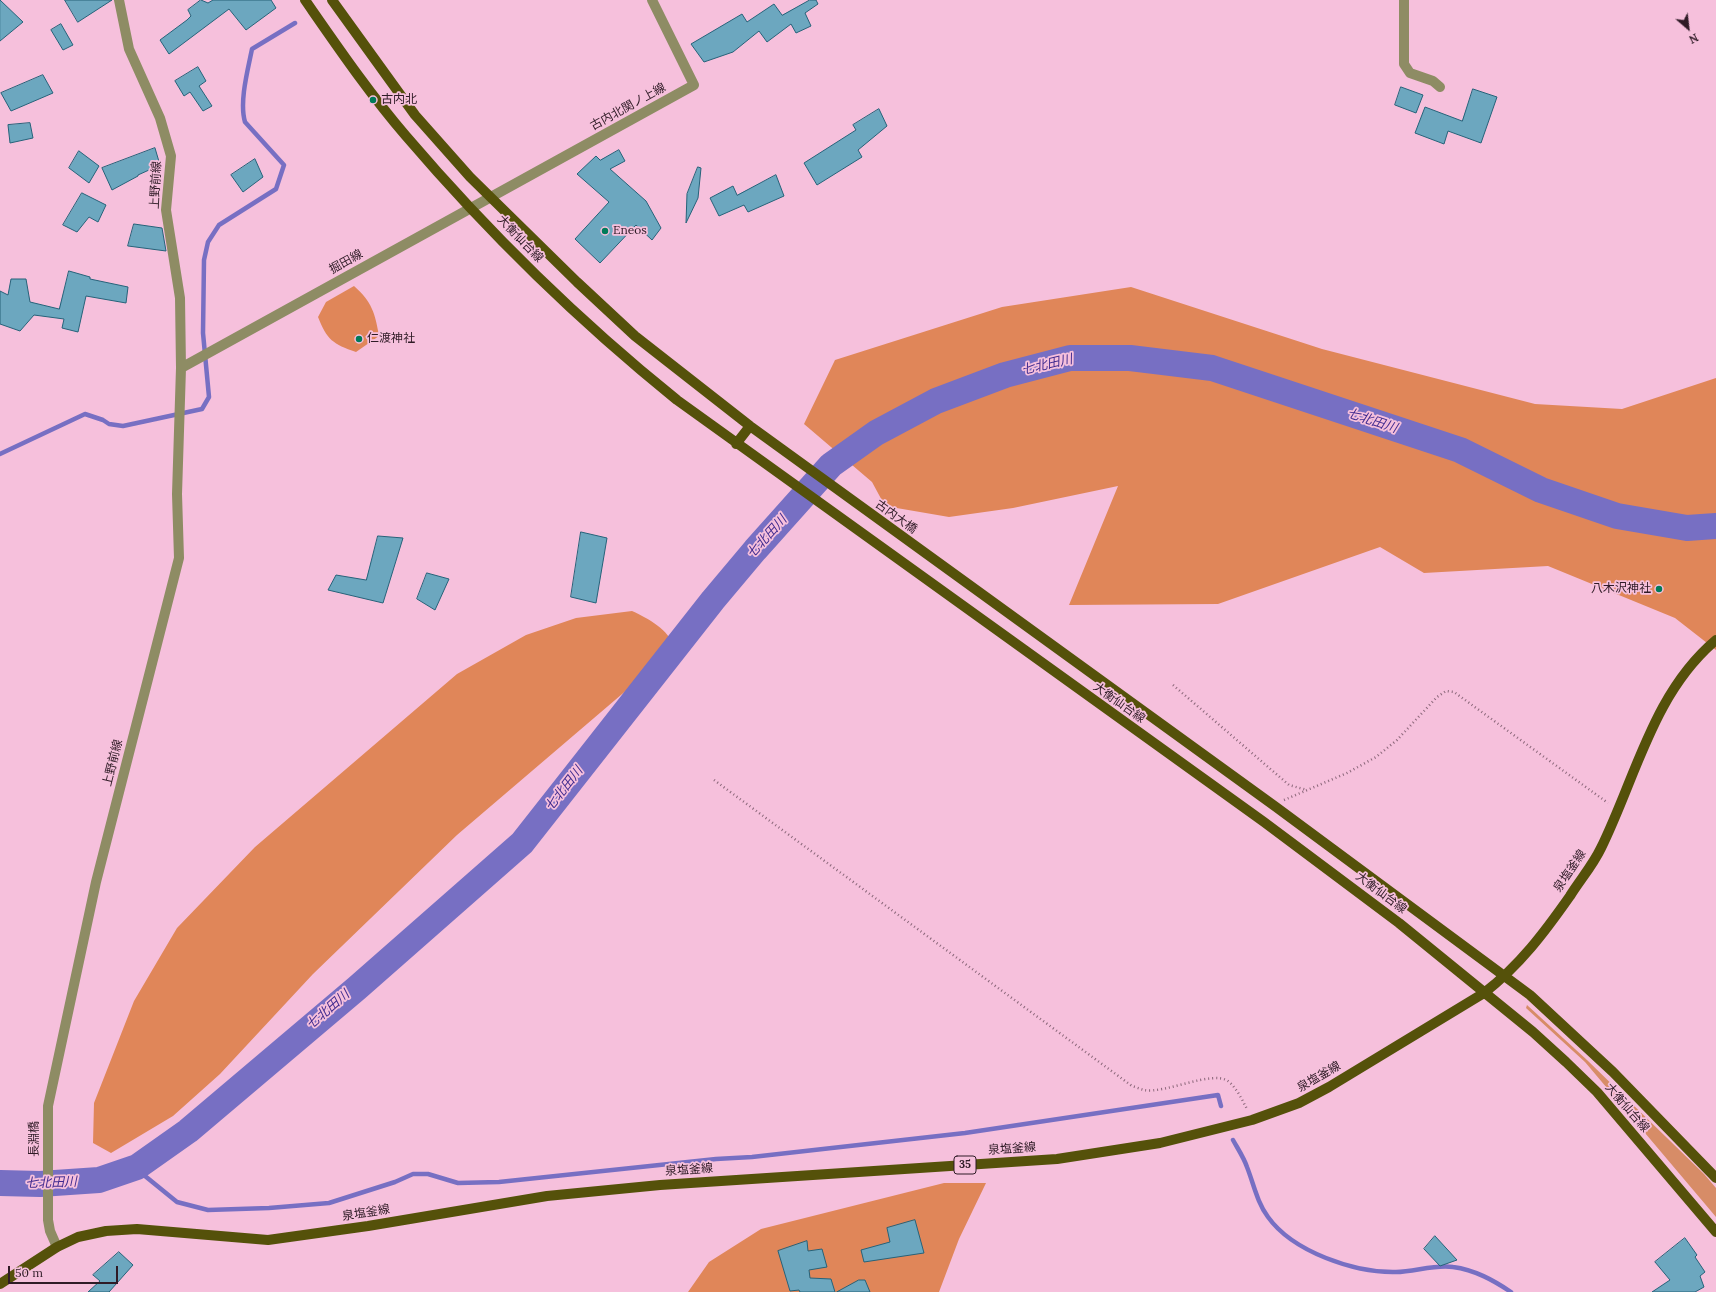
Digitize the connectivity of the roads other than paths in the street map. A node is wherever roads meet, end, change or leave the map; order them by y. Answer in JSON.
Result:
{"nodes":[{"id":1,"x":119,"y":0,"type":"edge"},
{"id":2,"x":305,"y":0,"type":"edge"},
{"id":3,"x":332,"y":0,"type":"edge"},
{"id":4,"x":652,"y":0,"type":"edge"},
{"id":5,"x":1404,"y":0,"type":"edge"},
{"id":6,"x":1440,"y":87,"type":"dead end"},
{"id":7,"x":491,"y":197,"type":"junction"},
{"id":8,"x":471,"y":208,"type":"junction"},
{"id":9,"x":181,"y":368,"type":"junction"},
{"id":10,"x":750,"y":426,"type":"junction"},
{"id":11,"x":769,"y":440,"type":"joint"},
{"id":12,"x":736,"y":444,"type":"junction"},
{"id":13,"x":1008,"y":615,"type":"joint"},
{"id":14,"x":1716,"y":640,"type":"edge"},
{"id":15,"x":1506,"y":976,"type":"junction"},
{"id":16,"x":1484,"y":993,"type":"junction"},
{"id":17,"x":48,"y":1106,"type":"joint"},
{"id":18,"x":1716,"y":1178,"type":"edge"},
{"id":19,"x":1716,"y":1232,"type":"edge"},
{"id":20,"x":57,"y":1246,"type":"junction"},
{"id":21,"x":0,"y":1284,"type":"edge"}],
"edges":[{"from":1,"to":9,"type":"street","name":"上野前線"},
{"from":2,"to":8,"type":"main road","name":"大衡仙台線"},
{"from":3,"to":7,"type":"main road","name":"大衡仙台線"},
{"from":4,"to":7,"type":"street","name":"古内北関ノ上線"},
{"from":5,"to":6,"type":"street"},
{"from":7,"to":8,"type":"street","name":"掘田線"},
{"from":7,"to":10,"type":"main road","name":"大衡仙台線"},
{"from":8,"to":9,"type":"street","name":"掘田線"},
{"from":8,"to":12,"type":"main road","name":"大衡仙台線"},
{"from":9,"to":17,"type":"street","name":"上野前線"},
{"from":10,"to":11,"type":"main road","name":"大衡仙台線"},
{"from":10,"to":12,"type":"main road"},
{"from":11,"to":13,"type":"main road","name":"古内大橋"},
{"from":12,"to":16,"type":"main road","name":"大衡仙台線"},
{"from":13,"to":15,"type":"main road","name":"大衡仙台線"},
{"from":14,"to":15,"type":"main road","name":"泉塩釜線","number":"35"},
{"from":15,"to":16,"type":"main road","name":"泉塩釜線","number":"35"},
{"from":15,"to":18,"type":"main road","name":"大衡仙台線"},
{"from":16,"to":19,"type":"main road","name":"大衡仙台線"},
{"from":16,"to":20,"type":"main road","name":"泉塩釜線","number":"35"},
{"from":17,"to":20,"type":"street","name":"長淵橋"},
{"from":20,"to":21,"type":"main road","name":"泉塩釜線","number":"35"}]}
